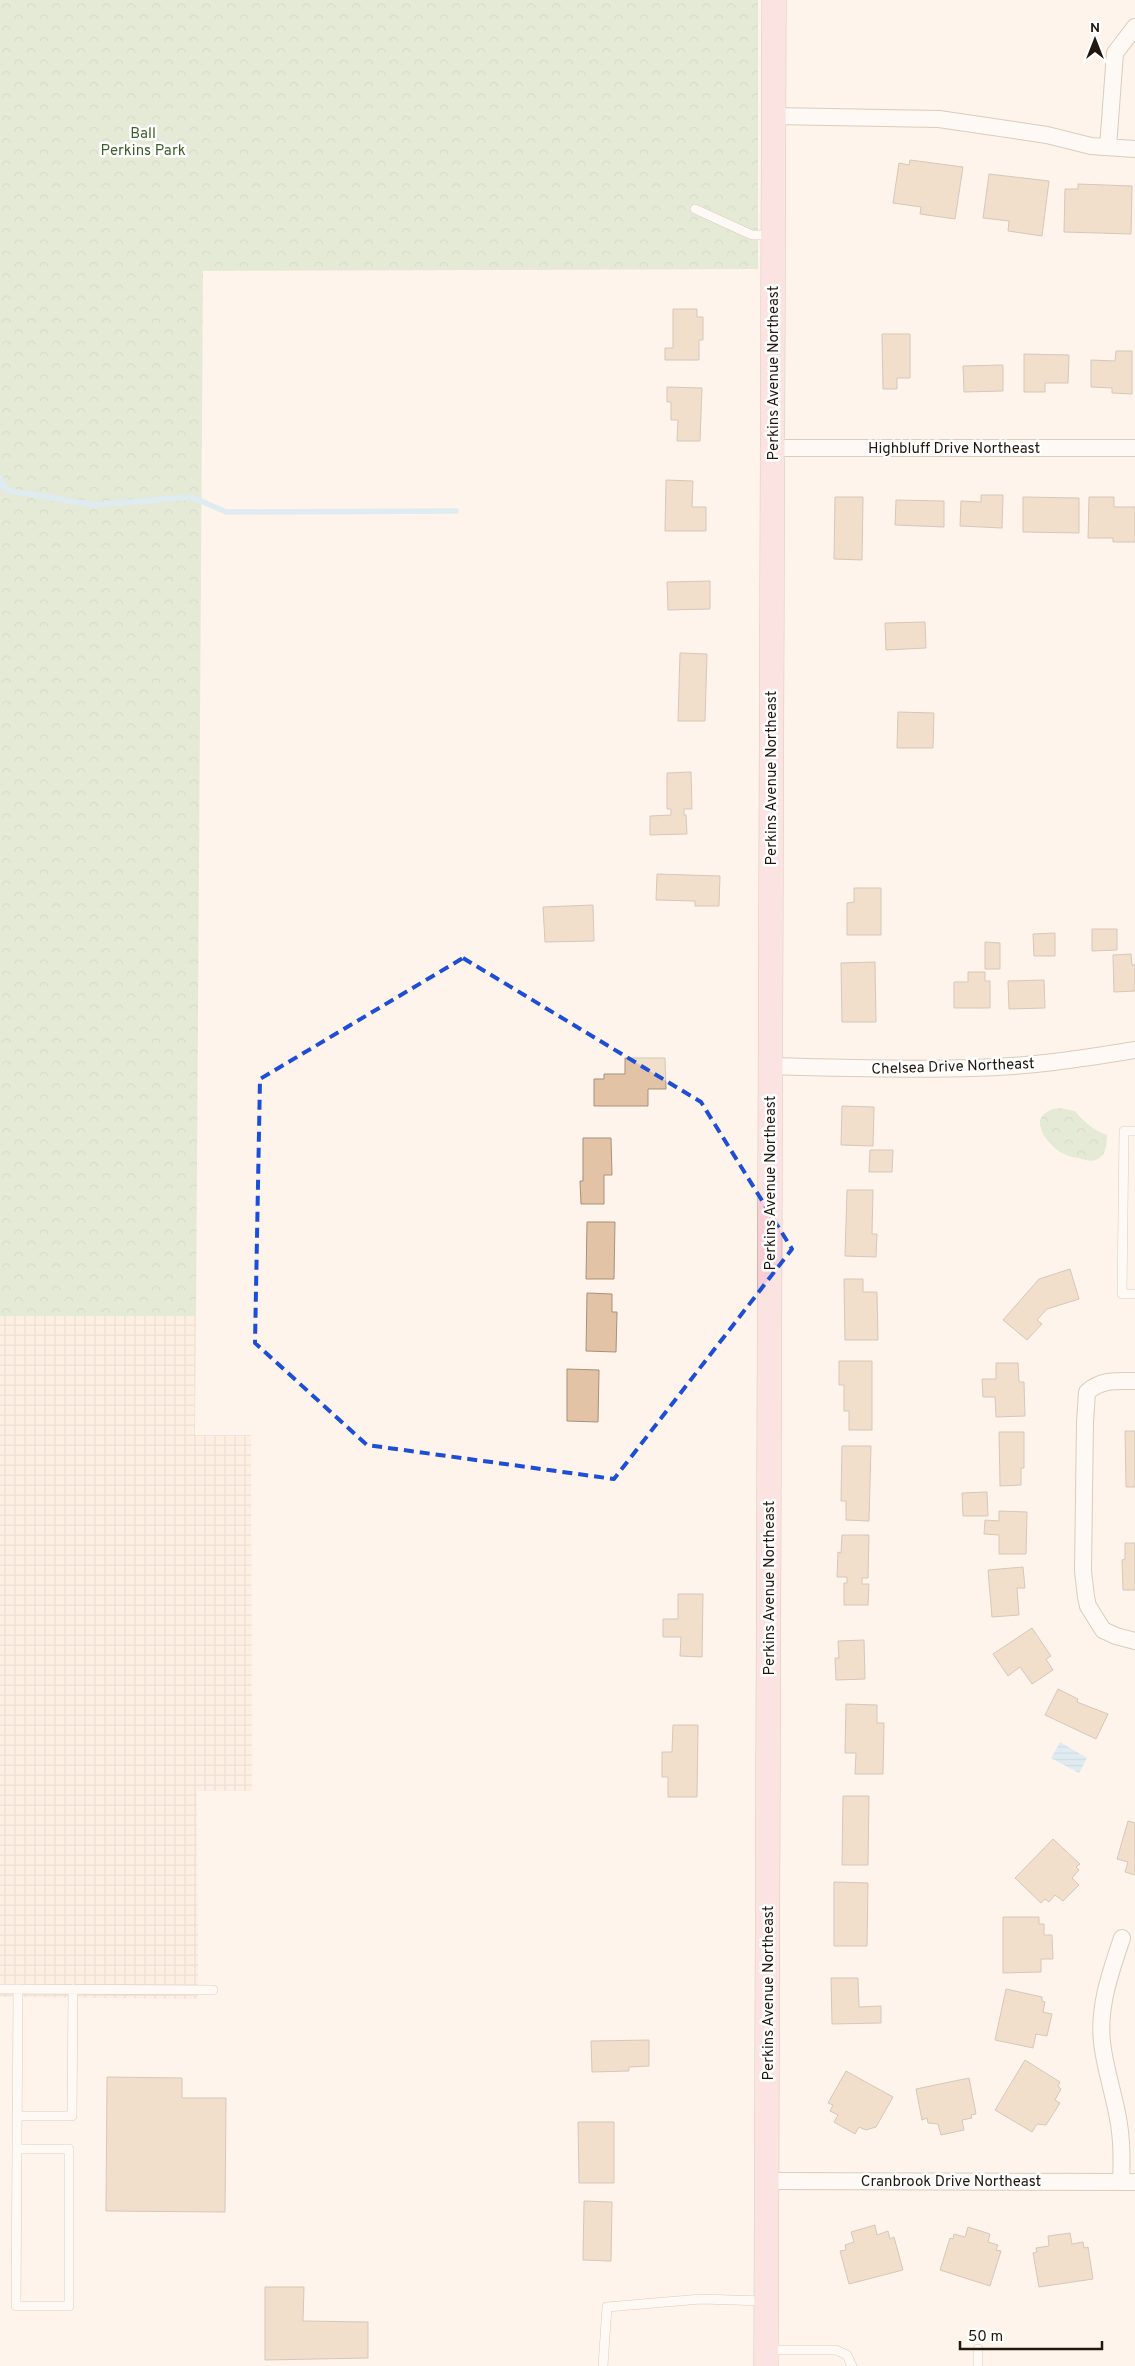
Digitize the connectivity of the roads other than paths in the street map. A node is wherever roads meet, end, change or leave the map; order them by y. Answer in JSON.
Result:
{"nodes":[{"id":1,"x":774,"y":0,"type":"edge"},
{"id":2,"x":1135,"y":27,"type":"edge"},
{"id":3,"x":774,"y":116,"type":"junction"},
{"id":4,"x":1108,"y":147,"type":"junction"},
{"id":5,"x":1135,"y":149,"type":"edge"},
{"id":6,"x":695,"y":209,"type":"dead end"},
{"id":7,"x":773,"y":235,"type":"junction"},
{"id":8,"x":774,"y":448,"type":"junction"},
{"id":9,"x":1135,"y":448,"type":"edge"},
{"id":10,"x":1135,"y":1050,"type":"edge"},
{"id":11,"x":770,"y":1066,"type":"junction"},
{"id":12,"x":1135,"y":1131,"type":"edge"},
{"id":13,"x":1135,"y":1294,"type":"edge"},
{"id":14,"x":1135,"y":1381,"type":"edge"},
{"id":15,"x":1135,"y":1641,"type":"edge"},
{"id":16,"x":1122,"y":1938,"type":"dead end"},
{"id":17,"x":0,"y":1989,"type":"edge"},
{"id":18,"x":18,"y":1990,"type":"junction"},
{"id":19,"x":72,"y":1990,"type":"junction"},
{"id":20,"x":213,"y":1990,"type":"dead end"},
{"id":21,"x":18,"y":2116,"type":"junction"},
{"id":22,"x":17,"y":2149,"type":"junction"},
{"id":23,"x":767,"y":2181,"type":"junction"},
{"id":24,"x":1128,"y":2181,"type":"edge"},
{"id":25,"x":766,"y":2302,"type":"junction"},
{"id":26,"x":978,"y":2349,"type":"dead end"},
{"id":27,"x":766,"y":2358,"type":"edge"},
{"id":28,"x":603,"y":2366,"type":"edge"},
{"id":29,"x":852,"y":2366,"type":"edge"},
{"id":30,"x":978,"y":2366,"type":"edge"}],
"edges":[{"from":1,"to":3,"type":"street","name":"Perkins Avenue Northeast"},
{"from":2,"to":4,"type":"street"},
{"from":3,"to":4,"type":"street"},
{"from":3,"to":7,"type":"street","name":"Perkins Avenue Northeast"},
{"from":4,"to":5,"type":"street"},
{"from":6,"to":7,"type":"lane"},
{"from":7,"to":8,"type":"street","name":"Perkins Avenue Northeast"},
{"from":8,"to":9,"type":"street","name":"Highbluff Drive Northeast"},
{"from":8,"to":11,"type":"street","name":"Perkins Avenue Northeast"},
{"from":10,"to":11,"type":"street","name":"Chelsea Drive Northeast"},
{"from":11,"to":23,"type":"street","name":"Perkins Avenue Northeast"},
{"from":12,"to":13,"type":"lane"},
{"from":14,"to":15,"type":"street"},
{"from":16,"to":24,"type":"street"},
{"from":17,"to":18,"type":"lane"},
{"from":18,"to":19,"type":"lane"},
{"from":18,"to":21,"type":"lane"},
{"from":19,"to":20,"type":"lane"},
{"from":19,"to":21,"type":"lane"},
{"from":21,"to":22,"type":"lane"},
{"from":22,"to":22,"type":"lane"},
{"from":23,"to":24,"type":"street","name":"Cranbrook Drive Northeast"},
{"from":23,"to":25,"type":"street","name":"Perkins Avenue Northeast"},
{"from":25,"to":27,"type":"street","name":"Perkins Avenue Northeast"},
{"from":25,"to":28,"type":"lane"},
{"from":26,"to":30,"type":"lane"},
{"from":27,"to":29,"type":"lane"}]}
